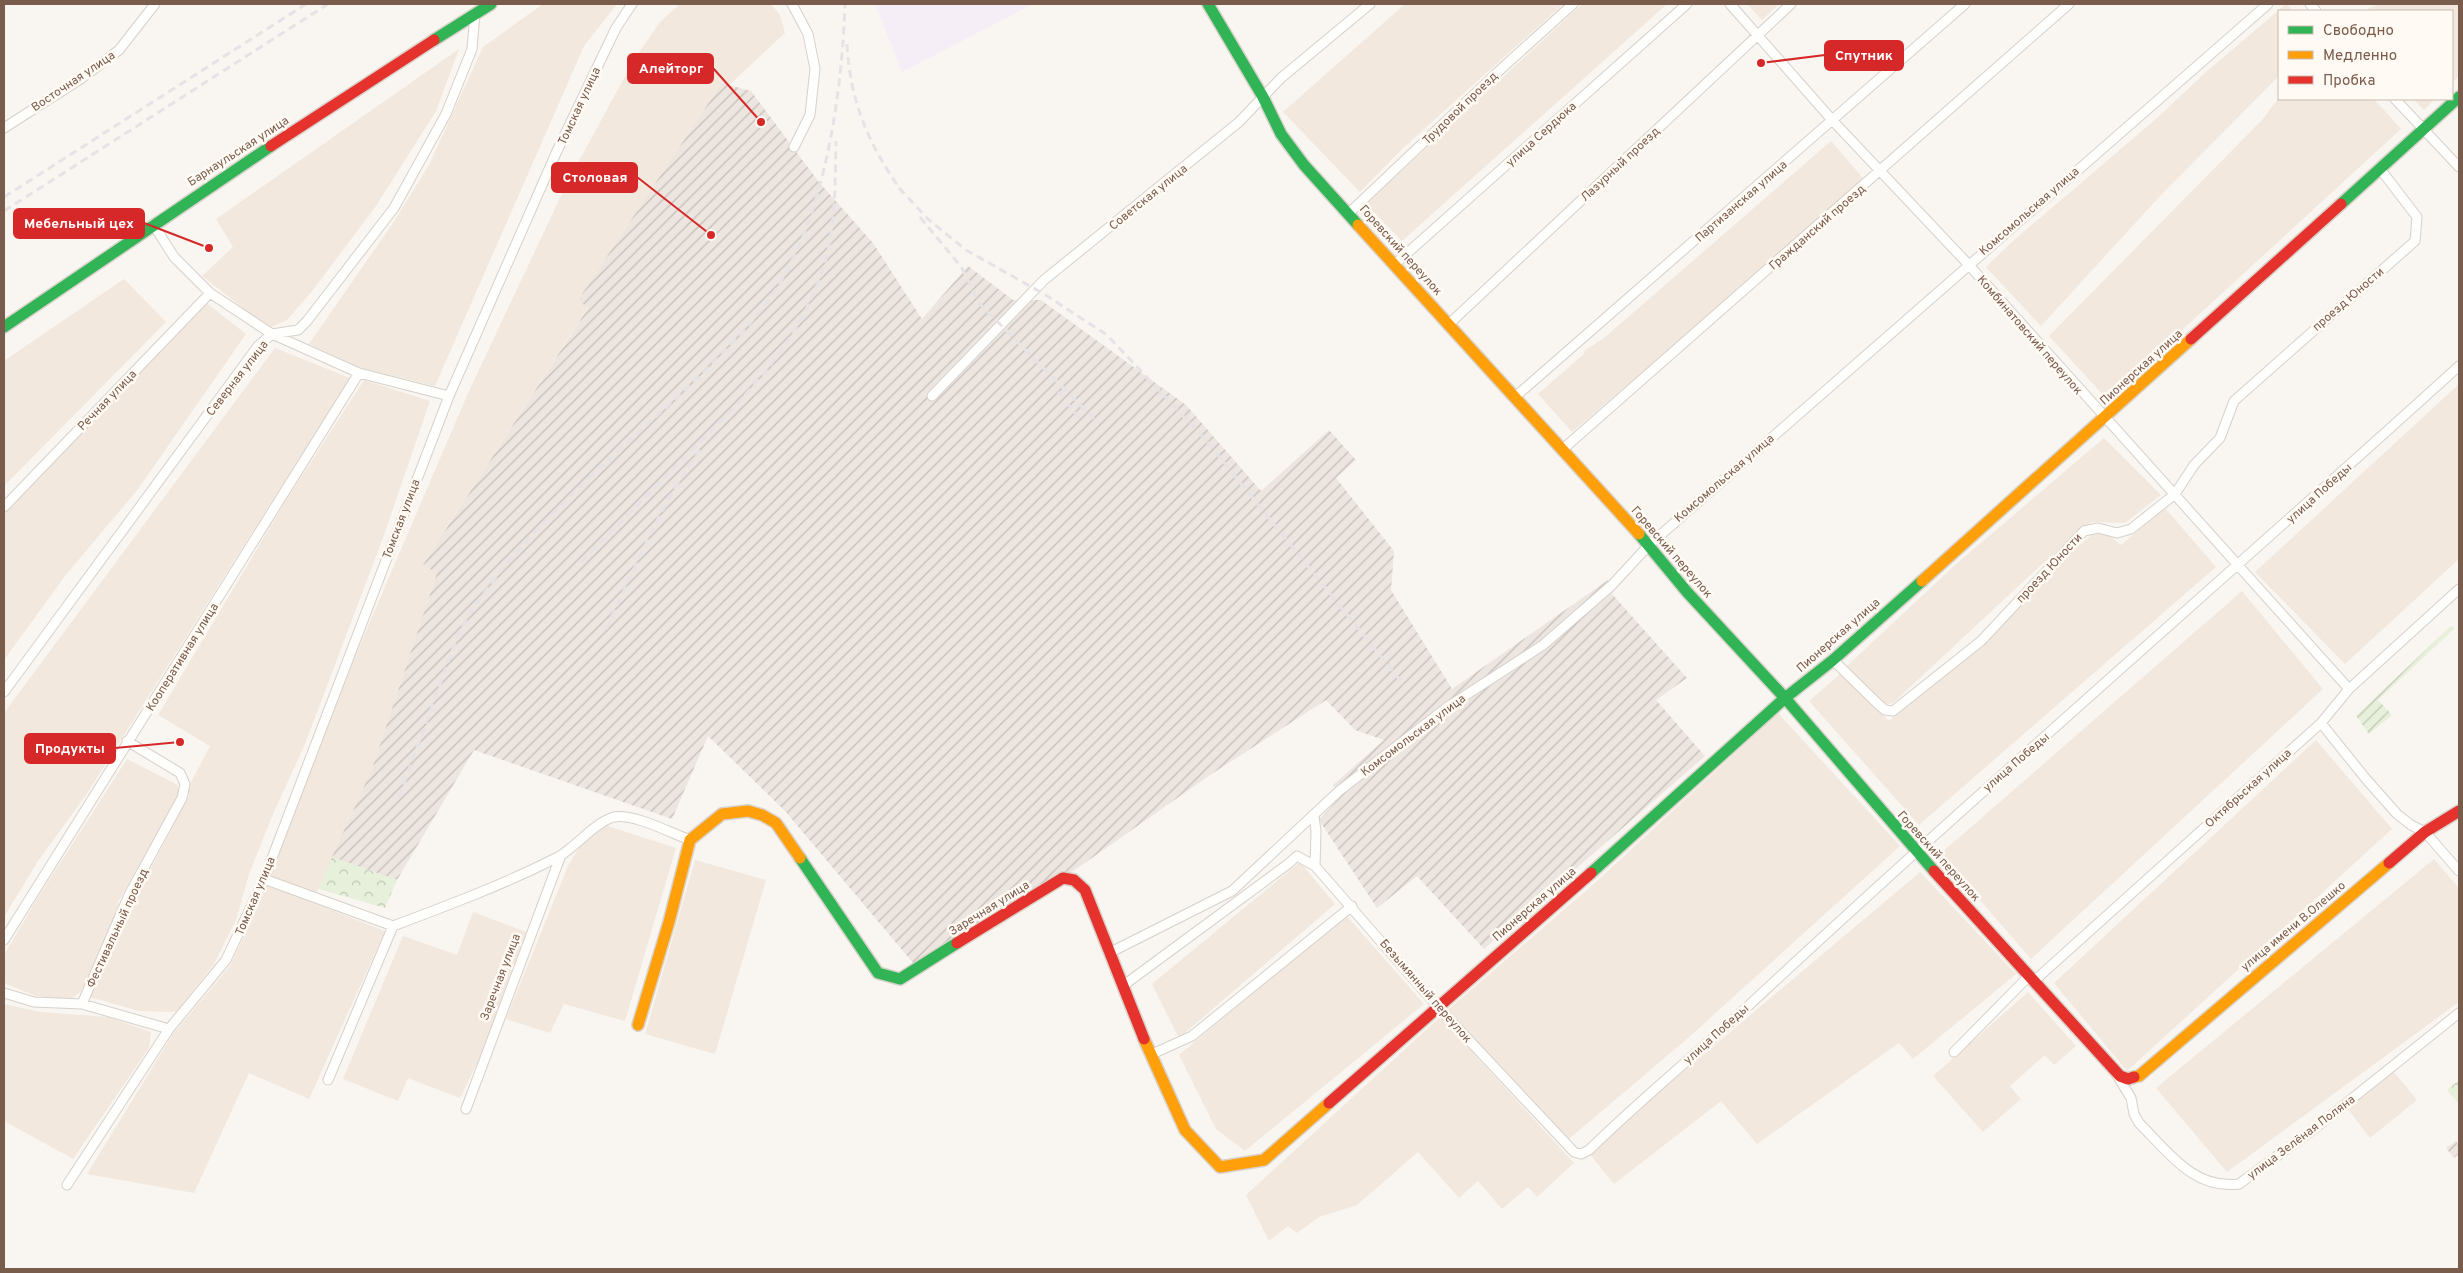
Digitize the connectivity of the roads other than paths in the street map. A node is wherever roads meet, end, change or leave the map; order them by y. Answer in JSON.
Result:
{"nodes":[{"id":1,"x":155,"y":4,"type":"edge"},
{"id":2,"x":491,"y":4,"type":"edge"},
{"id":3,"x":632,"y":4,"type":"edge"},
{"id":4,"x":792,"y":4,"type":"edge"},
{"id":5,"x":1208,"y":4,"type":"edge"},
{"id":6,"x":1370,"y":4,"type":"edge"},
{"id":7,"x":1573,"y":4,"type":"edge"},
{"id":8,"x":1687,"y":4,"type":"edge"},
{"id":9,"x":1730,"y":4,"type":"edge"},
{"id":10,"x":1792,"y":4,"type":"edge"},
{"id":11,"x":1965,"y":4,"type":"edge"},
{"id":12,"x":2069,"y":4,"type":"edge"},
{"id":13,"x":2268,"y":4,"type":"edge"},
{"id":14,"x":475,"y":13,"type":"junction"},
{"id":15,"x":1758,"y":35,"type":"junction"},
{"id":16,"x":1263,"y":97,"type":"junction"},
{"id":17,"x":2459,"y":98,"type":"edge"},
{"id":18,"x":2396,"y":100,"type":"edge"},
{"id":19,"x":1833,"y":121,"type":"junction"},
{"id":20,"x":4,"y":128,"type":"edge"},
{"id":21,"x":2424,"y":130,"type":"junction"},
{"id":22,"x":794,"y":147,"type":"dead end"},
{"id":23,"x":2459,"y":167,"type":"edge"},
{"id":24,"x":2381,"y":170,"type":"junction"},
{"id":25,"x":1881,"y":172,"type":"junction"},
{"id":26,"x":1349,"y":213,"type":"junction"},
{"id":27,"x":153,"y":224,"type":"junction"},
{"id":28,"x":1395,"y":264,"type":"junction"},
{"id":29,"x":1968,"y":264,"type":"junction"},
{"id":30,"x":210,"y":293,"type":"junction"},
{"id":31,"x":1449,"y":324,"type":"junction"},
{"id":32,"x":4,"y":327,"type":"edge"},
{"id":33,"x":272,"y":334,"type":"junction"},
{"id":34,"x":2459,"y":366,"type":"edge"},
{"id":35,"x":359,"y":373,"type":"junction"},
{"id":36,"x":449,"y":396,"type":"junction"},
{"id":37,"x":932,"y":396,"type":"dead end"},
{"id":38,"x":1515,"y":397,"type":"junction"},
{"id":39,"x":2104,"y":418,"type":"junction"},
{"id":40,"x":1563,"y":449,"type":"junction"},
{"id":41,"x":2175,"y":494,"type":"junction"},
{"id":42,"x":4,"y":507,"type":"edge"},
{"id":43,"x":1649,"y":545,"type":"junction"},
{"id":44,"x":2238,"y":567,"type":"junction"},
{"id":45,"x":2459,"y":590,"type":"edge"},
{"id":46,"x":1833,"y":660,"type":"junction"},
{"id":47,"x":2350,"y":689,"type":"junction"},
{"id":48,"x":4,"y":692,"type":"edge"},
{"id":49,"x":1784,"y":698,"type":"junction"},
{"id":50,"x":2320,"y":722,"type":"junction"},
{"id":51,"x":127,"y":741,"type":"junction"},
{"id":52,"x":2459,"y":811,"type":"edge"},
{"id":53,"x":1314,"y":816,"type":"junction"},
{"id":54,"x":2425,"y":832,"type":"junction"},
{"id":55,"x":690,"y":840,"type":"junction"},
{"id":56,"x":1915,"y":851,"type":"junction"},
{"id":57,"x":561,"y":855,"type":"junction"},
{"id":58,"x":1315,"y":866,"type":"junction"},
{"id":59,"x":2459,"y":871,"type":"edge"},
{"id":60,"x":264,"y":879,"type":"junction"},
{"id":61,"x":1352,"y":906,"type":"junction"},
{"id":62,"x":393,"y":926,"type":"junction"},
{"id":63,"x":4,"y":940,"type":"edge"},
{"id":64,"x":1110,"y":953,"type":"junction"},
{"id":65,"x":2030,"y":979,"type":"junction"},
{"id":66,"x":1124,"y":985,"type":"junction"},
{"id":67,"x":4,"y":993,"type":"edge"},
{"id":68,"x":82,"y":1004,"type":"junction"},
{"id":69,"x":1437,"y":1006,"type":"junction"},
{"id":70,"x":2459,"y":1013,"type":"edge"},
{"id":71,"x":638,"y":1025,"type":"dead end"},
{"id":72,"x":169,"y":1029,"type":"junction"},
{"id":73,"x":1954,"y":1052,"type":"dead end"},
{"id":74,"x":1150,"y":1055,"type":"junction"},
{"id":75,"x":2113,"y":1071,"type":"junction"},
{"id":76,"x":328,"y":1080,"type":"dead end"},
{"id":77,"x":466,"y":1109,"type":"dead end"},
{"id":78,"x":1574,"y":1152,"type":"joint"},
{"id":79,"x":1220,"y":1167,"type":"joint"},
{"id":80,"x":67,"y":1185,"type":"dead end"}],
"edges":[{"from":1,"to":20,"type":"street","name":"Восточная улица"},
{"from":2,"to":14,"type":"street","name":"Барнаульская улица"},
{"from":3,"to":36,"type":"street","name":"Томская улица"},
{"from":4,"to":22,"type":"street"},
{"from":5,"to":16,"type":"street","name":"Горевский переулок"},
{"from":6,"to":16,"type":"street","name":"Советская улица"},
{"from":7,"to":26,"type":"street","name":"Трудовой проезд"},
{"from":8,"to":28,"type":"street","name":"улица Сердюка"},
{"from":9,"to":15,"type":"street","name":"Комбинатовский переулок"},
{"from":10,"to":15,"type":"street","name":"Лазурный проезд"},
{"from":11,"to":19,"type":"street","name":"Партизанская улица"},
{"from":12,"to":25,"type":"street","name":"Гражданский проезд"},
{"from":13,"to":29,"type":"street","name":"Комсомольская улица"},
{"from":14,"to":27,"type":"street","name":"Барнаульская улица"},
{"from":14,"to":33,"type":"street","name":"Северная улица"},
{"from":15,"to":19,"type":"street","name":"Комбинатовский переулок"},
{"from":15,"to":31,"type":"street","name":"Лазурный проезд"},
{"from":16,"to":26,"type":"street","name":"Горевский переулок"},
{"from":16,"to":37,"type":"street","name":"Советская улица"},
{"from":17,"to":21,"type":"street","name":"Пионерская улица"},
{"from":18,"to":21,"type":"street"},
{"from":19,"to":25,"type":"street","name":"Комбинатовский переулок"},
{"from":19,"to":38,"type":"street","name":"Партизанская улица"},
{"from":21,"to":23,"type":"street"},
{"from":21,"to":24,"type":"street","name":"Пионерская улица"},
{"from":24,"to":39,"type":"street","name":"Пионерская улица"},
{"from":24,"to":41,"type":"street","name":"проезд Юности"},
{"from":25,"to":29,"type":"street","name":"Комбинатовский переулок"},
{"from":25,"to":40,"type":"street","name":"Гражданский проезд"},
{"from":26,"to":28,"type":"street","name":"Горевский переулок"},
{"from":27,"to":30,"type":"street"},
{"from":27,"to":32,"type":"street","name":"Барнаульская улица"},
{"from":28,"to":31,"type":"street","name":"Горевский переулок"},
{"from":29,"to":39,"type":"street","name":"Комбинатовский переулок"},
{"from":29,"to":43,"type":"street","name":"Комсомольская улица"},
{"from":30,"to":33,"type":"street"},
{"from":30,"to":42,"type":"street","name":"Речная улица"},
{"from":31,"to":38,"type":"street","name":"Горевский переулок"},
{"from":33,"to":35,"type":"street"},
{"from":33,"to":48,"type":"street","name":"Северная улица"},
{"from":34,"to":44,"type":"street","name":"улица Победы"},
{"from":35,"to":36,"type":"street"},
{"from":35,"to":51,"type":"street","name":"Кооперативная улица"},
{"from":36,"to":60,"type":"street","name":"Томская улица"},
{"from":38,"to":40,"type":"street","name":"Горевский переулок"},
{"from":39,"to":41,"type":"street","name":"Комбинатовский переулок"},
{"from":39,"to":46,"type":"street","name":"Пионерская улица"},
{"from":40,"to":43,"type":"street","name":"Горевский переулок"},
{"from":41,"to":44,"type":"street","name":"Комбинатовский переулок"},
{"from":41,"to":46,"type":"street","name":"проезд Юности"},
{"from":43,"to":49,"type":"street","name":"Горевский переулок"},
{"from":43,"to":53,"type":"street","name":"Комсомольская улица"},
{"from":44,"to":47,"type":"street","name":"Комбинатовский переулок"},
{"from":44,"to":56,"type":"street","name":"улица Победы"},
{"from":45,"to":47,"type":"street","name":"Октябрьская улица"},
{"from":46,"to":49,"type":"street","name":"Пионерская улица"},
{"from":47,"to":50,"type":"street","name":"Октябрьская улица"},
{"from":49,"to":56,"type":"street","name":"Горевский переулок"},
{"from":49,"to":69,"type":"street","name":"Пионерская улица"},
{"from":50,"to":54,"type":"street"},
{"from":50,"to":65,"type":"street","name":"Октябрьская улица"},
{"from":51,"to":63,"type":"street","name":"Кооперативная улица"},
{"from":51,"to":68,"type":"street","name":"Фестивальный проезд"},
{"from":52,"to":54,"type":"street","name":"улица имени В.Олешко"},
{"from":53,"to":58,"type":"street"},
{"from":53,"to":64,"type":"street","name":"Комсомольская улица"},
{"from":54,"to":59,"type":"street"},
{"from":54,"to":75,"type":"street","name":"улица имени В.Олешко"},
{"from":55,"to":57,"type":"street"},
{"from":55,"to":64,"type":"street","name":"Заречная улица"},
{"from":55,"to":71,"type":"street"},
{"from":56,"to":65,"type":"street","name":"Горевский переулок"},
{"from":56,"to":78,"type":"street","name":"улица Победы"},
{"from":57,"to":62,"type":"street"},
{"from":57,"to":77,"type":"street","name":"Заречная улица"},
{"from":58,"to":61,"type":"street","name":"Безымянный переулок"},
{"from":58,"to":66,"type":"street"},
{"from":60,"to":62,"type":"street"},
{"from":60,"to":72,"type":"street","name":"Томская улица"},
{"from":61,"to":69,"type":"street","name":"Безымянный переулок"},
{"from":61,"to":74,"type":"street"},
{"from":62,"to":76,"type":"street"},
{"from":64,"to":66,"type":"street","name":"Заречная улица"},
{"from":65,"to":73,"type":"street","name":"Октябрьская улица"},
{"from":65,"to":75,"type":"street","name":"Горевский переулок"},
{"from":66,"to":74,"type":"street","name":"Заречная улица"},
{"from":67,"to":68,"type":"street"},
{"from":68,"to":72,"type":"street"},
{"from":69,"to":78,"type":"street","name":"Безымянный переулок"},
{"from":69,"to":79,"type":"street","name":"Пионерская улица"},
{"from":70,"to":75,"type":"street","name":"улица Зелёная Поляна"},
{"from":72,"to":80,"type":"street","name":"Томская улица"},
{"from":74,"to":79,"type":"street","name":"Заречная улица"}]}
